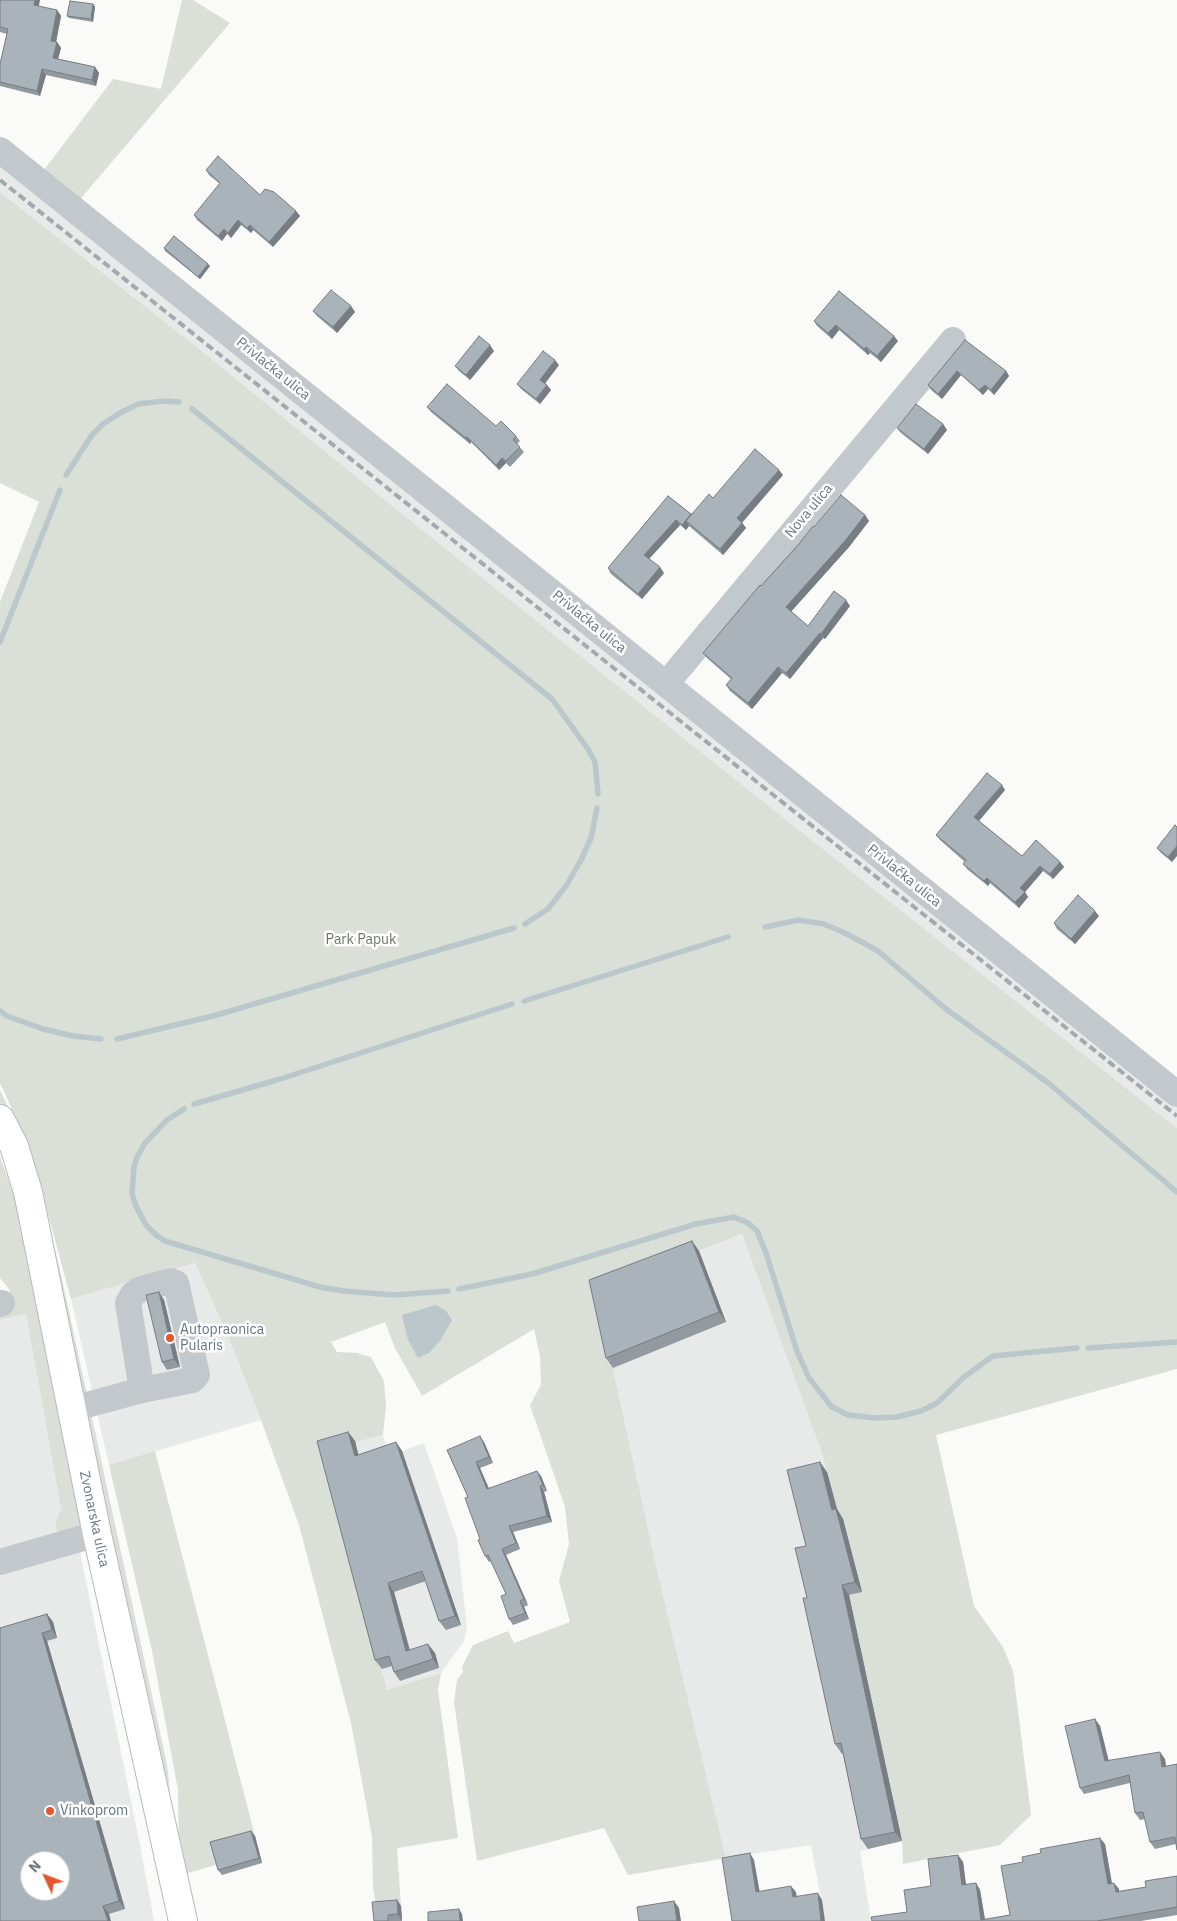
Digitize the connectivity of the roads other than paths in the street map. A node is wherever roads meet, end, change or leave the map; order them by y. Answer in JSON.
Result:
{"nodes":[{"id":1,"x":0,"y":150,"type":"edge"},
{"id":2,"x":953,"y":340,"type":"dead end"},
{"id":3,"x":666,"y":684,"type":"junction"},
{"id":4,"x":1177,"y":1094,"type":"edge"},
{"id":5,"x":0,"y":1120,"type":"edge"},
{"id":6,"x":142,"y":1390,"type":"dead end"},
{"id":7,"x":72,"y":1409,"type":"junction"},
{"id":8,"x":97,"y":1534,"type":"junction"},
{"id":9,"x":0,"y":1562,"type":"edge"},
{"id":10,"x":183,"y":1921,"type":"edge"}],
"edges":[{"from":1,"to":3,"type":"street","name":"Privlačka ulica"},
{"from":2,"to":3,"type":"street","name":"Nova ulica"},
{"from":3,"to":4,"type":"street","name":"Privlačka ulica"},
{"from":5,"to":7,"type":"main road","name":"Zvonarska ulica"},
{"from":6,"to":7,"type":"street"},
{"from":7,"to":8,"type":"main road","name":"Zvonarska ulica"},
{"from":8,"to":9,"type":"street"},
{"from":8,"to":10,"type":"main road","name":"Zvonarska ulica"}]}
